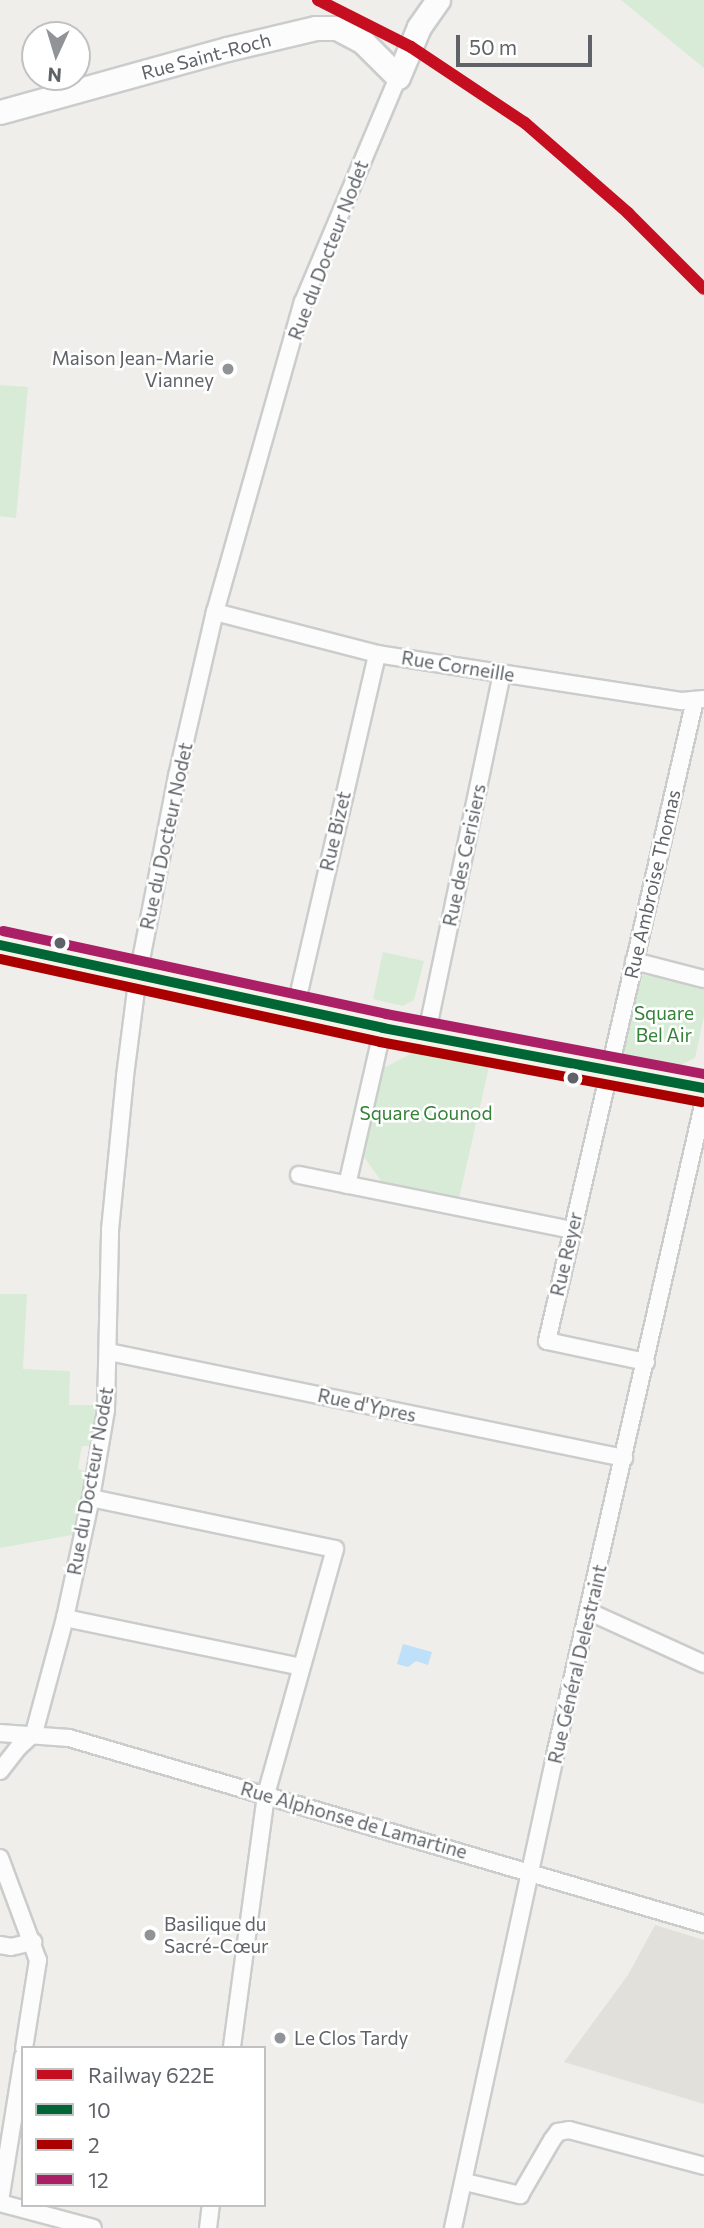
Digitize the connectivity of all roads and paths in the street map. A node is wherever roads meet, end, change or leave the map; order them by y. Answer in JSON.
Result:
{"nodes":[{"id":1,"x":438,"y":0,"type":"edge"},
{"id":2,"x":419,"y":27,"type":"junction"},
{"id":3,"x":363,"y":41,"type":"junction"},
{"id":4,"x":398,"y":76,"type":"junction"},
{"id":5,"x":0,"y":112,"type":"edge"},
{"id":6,"x":215,"y":612,"type":"junction"},
{"id":7,"x":377,"y":654,"type":"junction"},
{"id":8,"x":502,"y":673,"type":"junction"},
{"id":9,"x":699,"y":699,"type":"edge"},
{"id":10,"x":0,"y":945,"type":"edge"},
{"id":11,"x":634,"y":961,"type":"junction"},
{"id":12,"x":138,"y":975,"type":"junction"},
{"id":13,"x":704,"y":979,"type":"edge"},
{"id":14,"x":295,"y":1010,"type":"junction"},
{"id":15,"x":383,"y":1028,"type":"junction"},
{"id":16,"x":426,"y":1037,"type":"junction"},
{"id":17,"x":608,"y":1069,"type":"junction"},
{"id":18,"x":704,"y":1088,"type":"edge"},
{"id":19,"x":703,"y":1111,"type":"edge"},
{"id":20,"x":299,"y":1175,"type":"dead end"},
{"id":21,"x":347,"y":1185,"type":"junction"},
{"id":22,"x":572,"y":1230,"type":"junction"},
{"id":23,"x":109,"y":1352,"type":"junction"},
{"id":24,"x":646,"y":1362,"type":"junction"},
{"id":25,"x":624,"y":1458,"type":"junction"},
{"id":26,"x":91,"y":1498,"type":"junction"},
{"id":27,"x":590,"y":1612,"type":"junction"},
{"id":28,"x":65,"y":1618,"type":"junction"},
{"id":29,"x":704,"y":1664,"type":"edge"},
{"id":30,"x":301,"y":1667,"type":"junction"},
{"id":31,"x":0,"y":1733,"type":"edge"},
{"id":32,"x":34,"y":1734,"type":"junction"},
{"id":33,"x":0,"y":1771,"type":"edge"},
{"id":34,"x":266,"y":1795,"type":"junction"},
{"id":35,"x":0,"y":1858,"type":"edge"},
{"id":36,"x":530,"y":1871,"type":"junction"},
{"id":37,"x":704,"y":1924,"type":"edge"},
{"id":38,"x":33,"y":1942,"type":"junction"},
{"id":39,"x":0,"y":1945,"type":"edge"},
{"id":40,"x":24,"y":2046,"type":"edge"},
{"id":41,"x":232,"y":2046,"type":"edge"},
{"id":42,"x":21,"y":2070,"type":"edge"},
{"id":43,"x":704,"y":2166,"type":"edge"},
{"id":44,"x":465,"y":2182,"type":"junction"},
{"id":45,"x":0,"y":2202,"type":"edge"},
{"id":46,"x":211,"y":2207,"type":"edge"},
{"id":47,"x":93,"y":2228,"type":"edge"},
{"id":48,"x":208,"y":2228,"type":"edge"},
{"id":49,"x":453,"y":2228,"type":"edge"}],
"edges":[{"from":1,"to":2,"type":"street","name":"Rue du Docteur Nodet"},
{"from":2,"to":3,"type":"street"},
{"from":2,"to":4,"type":"street","name":"Rue du Docteur Nodet"},
{"from":3,"to":4,"type":"street","name":"Rue Saint-Roch"},
{"from":3,"to":5,"type":"street","name":"Rue Saint-Roch"},
{"from":4,"to":6,"type":"street","name":"Rue du Docteur Nodet"},
{"from":6,"to":7,"type":"street","name":"Rue Corneille"},
{"from":6,"to":12,"type":"street","name":"Rue du Docteur Nodet"},
{"from":7,"to":8,"type":"street","name":"Rue Corneille"},
{"from":7,"to":14,"type":"street","name":"Rue Bizet"},
{"from":8,"to":9,"type":"street","name":"Rue Corneille"},
{"from":8,"to":16,"type":"street","name":"Rue des Cerisiers"},
{"from":9,"to":11,"type":"street","name":"Rue Ambroise Thomas"},
{"from":10,"to":12,"type":"main road"},
{"from":11,"to":13,"type":"street"},
{"from":11,"to":17,"type":"street","name":"Rue Ambroise Thomas"},
{"from":12,"to":14,"type":"main road"},
{"from":12,"to":23,"type":"street","name":"Rue du Docteur Nodet"},
{"from":14,"to":15,"type":"main road"},
{"from":15,"to":16,"type":"main road"},
{"from":15,"to":21,"type":"street"},
{"from":16,"to":17,"type":"main road"},
{"from":17,"to":18,"type":"main road"},
{"from":17,"to":22,"type":"street","name":"Rue Reyer"},
{"from":19,"to":24,"type":"street","name":"Rue Général Delestraint"},
{"from":20,"to":21,"type":"street"},
{"from":21,"to":22,"type":"street"},
{"from":22,"to":24,"type":"street","name":"Rue Reyer"},
{"from":23,"to":25,"type":"street","name":"Rue d'Ypres"},
{"from":23,"to":26,"type":"street","name":"Rue du Docteur Nodet"},
{"from":24,"to":25,"type":"street","name":"Rue Général Delestraint"},
{"from":25,"to":27,"type":"street","name":"Rue Général Delestraint"},
{"from":26,"to":28,"type":"street","name":"Rue du Docteur Nodet"},
{"from":26,"to":30,"type":"street"},
{"from":27,"to":29,"type":"street"},
{"from":27,"to":36,"type":"street","name":"Rue Général Delestraint"},
{"from":28,"to":30,"type":"street"},
{"from":28,"to":32,"type":"street","name":"Rue du Docteur Nodet"},
{"from":30,"to":34,"type":"street"},
{"from":31,"to":32,"type":"street","name":"Rue Alphonse de Lamartine"},
{"from":32,"to":33,"type":"street"},
{"from":32,"to":34,"type":"street","name":"Rue Alphonse de Lamartine"},
{"from":34,"to":36,"type":"street","name":"Rue Alphonse de Lamartine"},
{"from":34,"to":41,"type":"street"},
{"from":35,"to":38,"type":"street"},
{"from":36,"to":37,"type":"street","name":"Rue Alphonse de Lamartine"},
{"from":36,"to":44,"type":"street","name":"Rue Général Delestraint"},
{"from":38,"to":39,"type":"street"},
{"from":38,"to":40,"type":"street"},
{"from":42,"to":45,"type":"street"},
{"from":43,"to":44,"type":"street"},
{"from":44,"to":49,"type":"street","name":"Rue Général Delestraint"},
{"from":45,"to":47,"type":"street"},
{"from":46,"to":48,"type":"street"}]}
